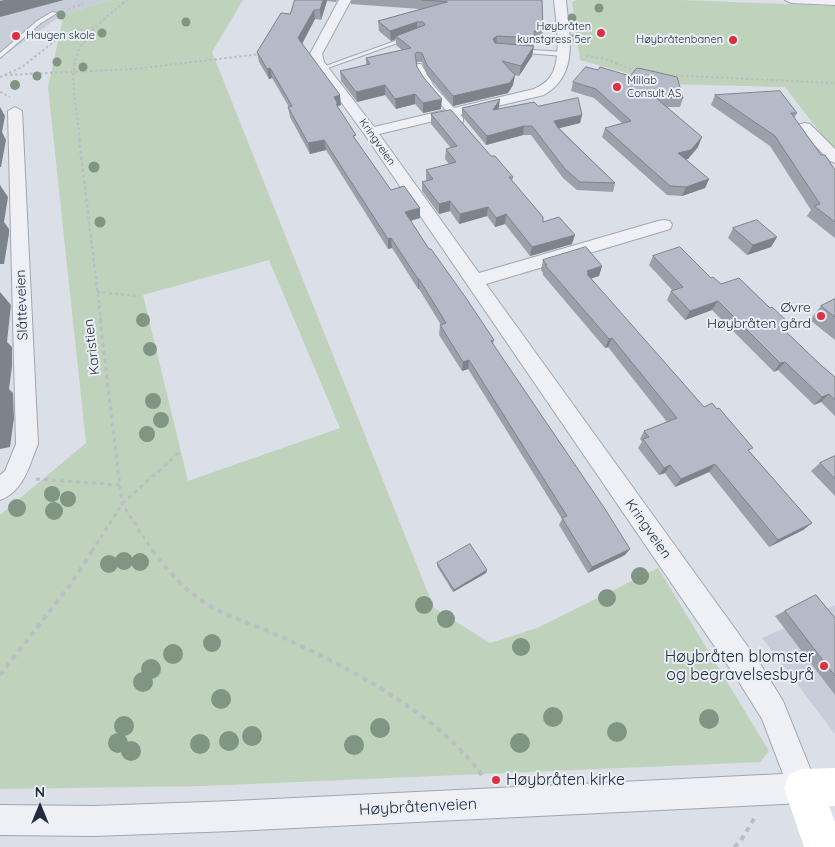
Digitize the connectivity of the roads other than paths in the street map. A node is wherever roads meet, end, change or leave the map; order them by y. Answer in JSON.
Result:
{"nodes":[{"id":1,"x":345,"y":0,"type":"edge"},
{"id":2,"x":560,"y":0,"type":"edge"},
{"id":3,"x":791,"y":0,"type":"edge"},
{"id":4,"x":835,"y":2,"type":"edge"},
{"id":5,"x":54,"y":13,"type":"dead end"},
{"id":6,"x":420,"y":34,"type":"edge"},
{"id":7,"x":506,"y":50,"type":"edge"},
{"id":8,"x":562,"y":54,"type":"junction"},
{"id":9,"x":0,"y":56,"type":"edge"},
{"id":10,"x":419,"y":65,"type":"edge"},
{"id":11,"x":323,"y":68,"type":"junction"},
{"id":12,"x":15,"y":111,"type":"dead end"},
{"id":13,"x":454,"y":114,"type":"junction"},
{"id":14,"x":805,"y":127,"type":"dead end"},
{"id":15,"x":466,"y":128,"type":"edge"},
{"id":16,"x":370,"y":132,"type":"junction"},
{"id":17,"x":835,"y":158,"type":"edge"},
{"id":18,"x":664,"y":225,"type":"dead end"},
{"id":19,"x":474,"y":281,"type":"junction"},
{"id":20,"x":0,"y":490,"type":"edge"},
{"id":21,"x":819,"y":788,"type":"edge"},
{"id":22,"x":0,"y":820,"type":"edge"},
{"id":23,"x":824,"y":847,"type":"edge"}],
"edges":[{"from":1,"to":11,"type":"street","name":"Kringveien"},
{"from":2,"to":8,"type":"street"},
{"from":3,"to":4,"type":"street"},
{"from":5,"to":9,"type":"lane"},
{"from":6,"to":11,"type":"lane"},
{"from":7,"to":8,"type":"lane"},
{"from":8,"to":13,"type":"street"},
{"from":10,"to":13,"type":"lane"},
{"from":11,"to":16,"type":"street","name":"Kringveien"},
{"from":12,"to":20,"type":"street","name":"Slåtteveien"},
{"from":13,"to":15,"type":"lane"},
{"from":13,"to":16,"type":"street"},
{"from":14,"to":17,"type":"street"},
{"from":16,"to":19,"type":"street","name":"Kringveien"},
{"from":18,"to":19,"type":"street"},
{"from":19,"to":21,"type":"street","name":"Kringveien"},
{"from":21,"to":22,"type":"street","name":"Høybråtenveien"},
{"from":21,"to":23,"type":"street"}]}
